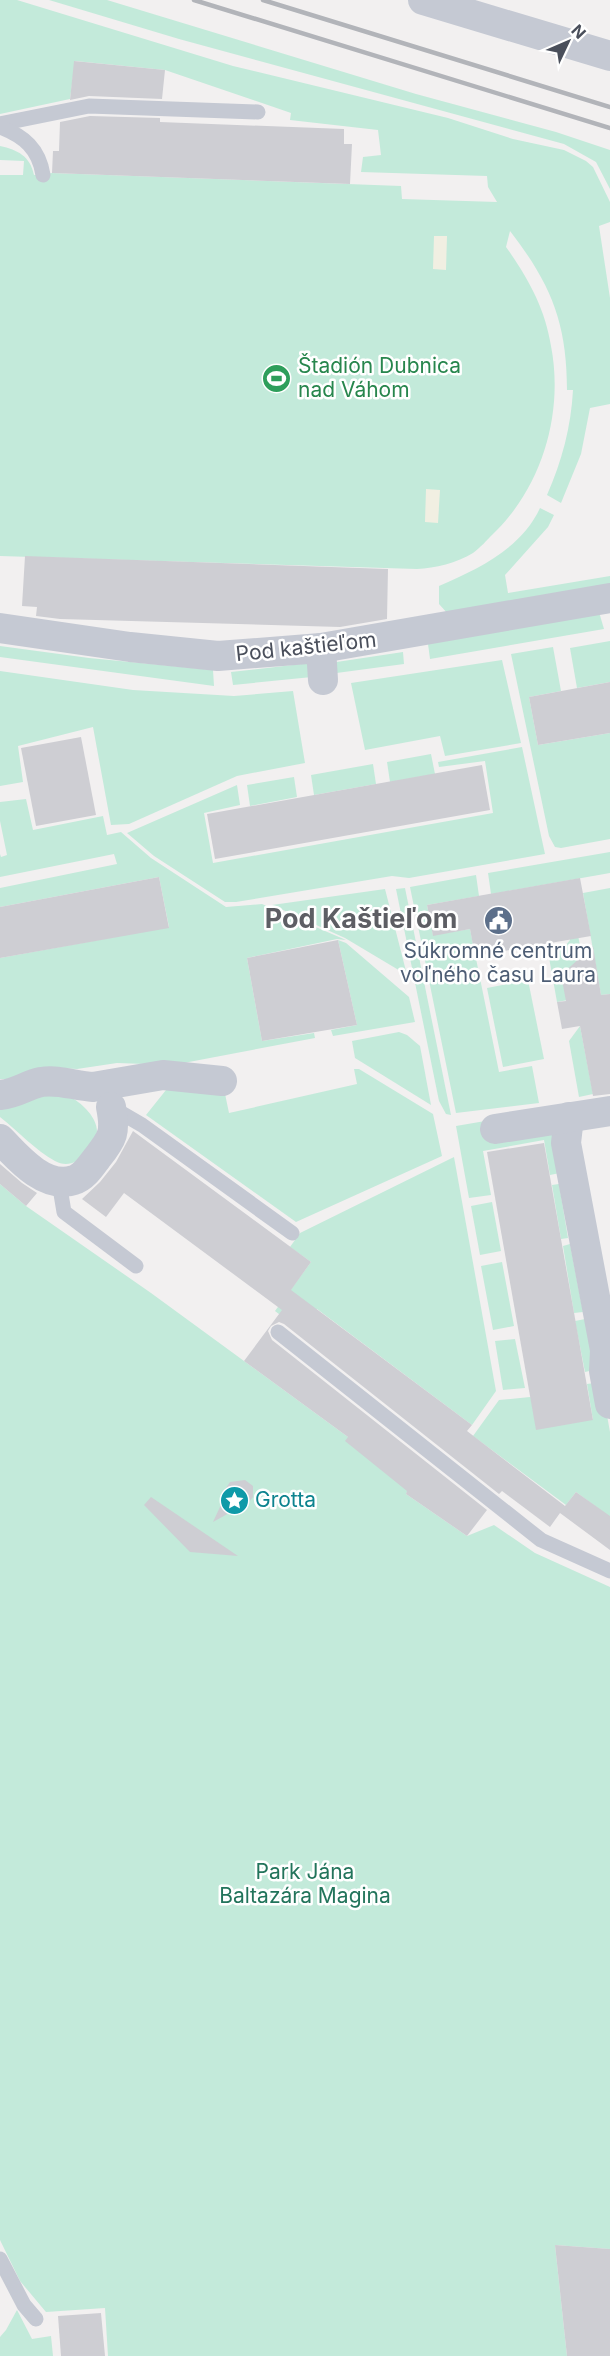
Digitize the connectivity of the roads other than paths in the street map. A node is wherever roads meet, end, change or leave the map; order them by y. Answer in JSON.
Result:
{"nodes":[{"id":1,"x":423,"y":0,"type":"edge"},
{"id":2,"x":610,"y":56,"type":"edge"},
{"id":3,"x":258,"y":112,"type":"dead end"},
{"id":4,"x":0,"y":125,"type":"edge"},
{"id":5,"x":43,"y":175,"type":"dead end"},
{"id":6,"x":610,"y":598,"type":"edge"},
{"id":7,"x":0,"y":628,"type":"edge"},
{"id":8,"x":321,"y":648,"type":"junction"},
{"id":9,"x":323,"y":680,"type":"dead end"},
{"id":10,"x":222,"y":1081,"type":"dead end"},
{"id":11,"x":0,"y":1095,"type":"edge"},
{"id":12,"x":102,"y":1097,"type":"junction"},
{"id":13,"x":610,"y":1111,"type":"edge"},
{"id":14,"x":569,"y":1117,"type":"junction"},
{"id":15,"x":495,"y":1129,"type":"dead end"},
{"id":16,"x":0,"y":1139,"type":"edge"},
{"id":17,"x":64,"y":1182,"type":"junction"},
{"id":18,"x":292,"y":1233,"type":"dead end"},
{"id":19,"x":136,"y":1266,"type":"dead end"},
{"id":20,"x":278,"y":1332,"type":"dead end"},
{"id":21,"x":610,"y":1404,"type":"edge"},
{"id":22,"x":610,"y":1571,"type":"edge"},
{"id":23,"x":0,"y":2259,"type":"edge"},
{"id":24,"x":36,"y":2319,"type":"dead end"}],
"edges":[{"from":1,"to":2,"type":"street"},
{"from":3,"to":4,"type":"lane"},
{"from":4,"to":5,"type":"lane"},
{"from":6,"to":8,"type":"street","name":"Pod kaštieľom"},
{"from":7,"to":8,"type":"street","name":"Pod kaštieľom"},
{"from":8,"to":9,"type":"street"},
{"from":10,"to":12,"type":"street"},
{"from":11,"to":12,"type":"street"},
{"from":12,"to":17,"type":"street"},
{"from":12,"to":18,"type":"lane"},
{"from":13,"to":14,"type":"street"},
{"from":14,"to":15,"type":"street"},
{"from":14,"to":21,"type":"street"},
{"from":16,"to":17,"type":"street"},
{"from":17,"to":19,"type":"lane"},
{"from":20,"to":22,"type":"lane"},
{"from":23,"to":24,"type":"lane"}]}
